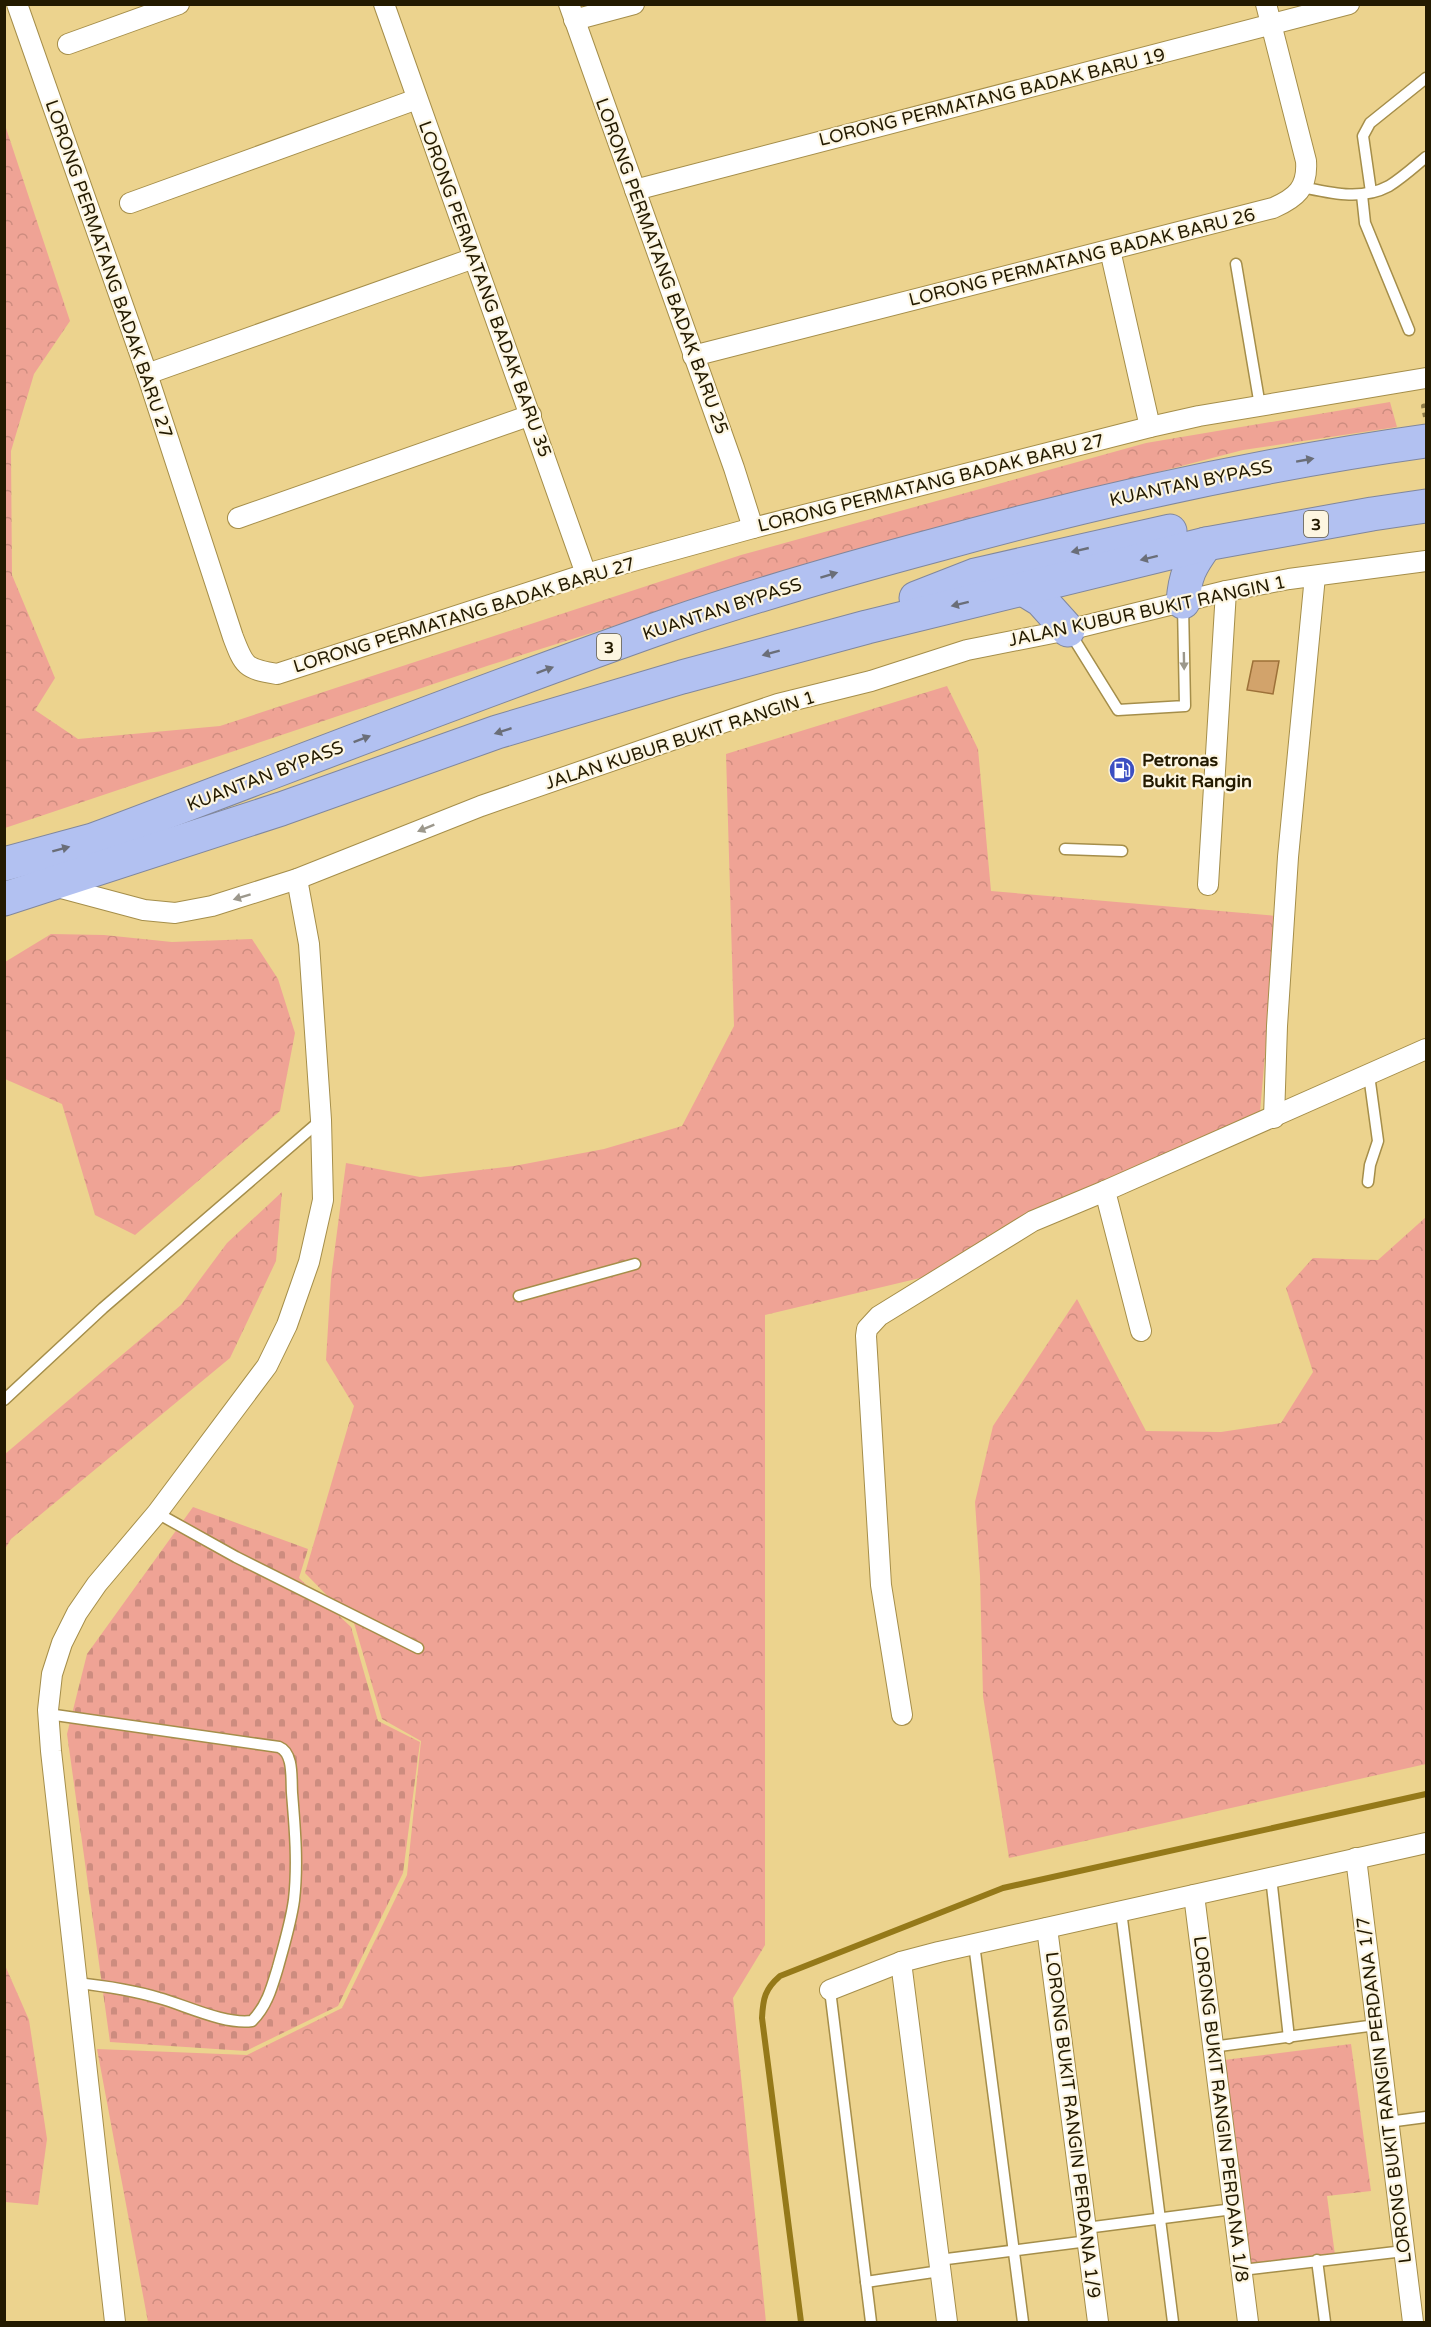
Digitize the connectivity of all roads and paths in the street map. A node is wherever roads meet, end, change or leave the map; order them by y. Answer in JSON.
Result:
{"nodes":[{"id":1,"x":17,"y":4,"type":"edge"},
{"id":2,"x":179,"y":4,"type":"edge"},
{"id":3,"x":384,"y":4,"type":"edge"},
{"id":4,"x":634,"y":4,"type":"edge"},
{"id":5,"x":1266,"y":4,"type":"edge"},
{"id":6,"x":1350,"y":4,"type":"edge"},
{"id":7,"x":571,"y":12,"type":"edge"},
{"id":8,"x":1271,"y":25,"type":"junction"},
{"id":9,"x":68,"y":44,"type":"dead end"},
{"id":10,"x":1426,"y":78,"type":"edge"},
{"id":11,"x":417,"y":99,"type":"junction"},
{"id":12,"x":1426,"y":158,"type":"edge"},
{"id":13,"x":1302,"y":187,"type":"junction"},
{"id":14,"x":635,"y":190,"type":"junction"},
{"id":15,"x":1366,"y":193,"type":"junction"},
{"id":16,"x":130,"y":203,"type":"dead end"},
{"id":17,"x":1110,"y":250,"type":"junction"},
{"id":18,"x":474,"y":258,"type":"junction"},
{"id":19,"x":1236,"y":264,"type":"dead end"},
{"id":20,"x":1409,"y":330,"type":"dead end"},
{"id":21,"x":693,"y":356,"type":"junction"},
{"id":22,"x":147,"y":374,"type":"junction"},
{"id":23,"x":1426,"y":378,"type":"edge"},
{"id":24,"x":1260,"y":406,"type":"junction"},
{"id":25,"x":531,"y":415,"type":"junction"},
{"id":26,"x":1150,"y":427,"type":"junction"},
{"id":27,"x":1426,"y":441,"type":"edge"},
{"id":28,"x":1426,"y":487,"type":"edge"},
{"id":29,"x":1426,"y":506,"type":"edge"},
{"id":30,"x":238,"y":518,"type":"dead end"},
{"id":31,"x":753,"y":528,"type":"junction"},
{"id":32,"x":1206,"y":544,"type":"junction"},
{"id":33,"x":1426,"y":561,"type":"edge"},
{"id":34,"x":586,"y":574,"type":"junction"},
{"id":35,"x":1315,"y":576,"type":"junction"},
{"id":36,"x":1023,"y":589,"type":"junction"},
{"id":37,"x":1226,"y":591,"type":"junction"},
{"id":38,"x":1183,"y":602,"type":"junction"},
{"id":39,"x":867,"y":627,"type":"junction"},
{"id":40,"x":1068,"y":630,"type":"junction"},
{"id":41,"x":1065,"y":849,"type":"dead end"},
{"id":42,"x":1122,"y":851,"type":"dead end"},
{"id":43,"x":4,"y":864,"type":"edge"},
{"id":44,"x":297,"y":879,"type":"junction"},
{"id":45,"x":51,"y":885,"type":"junction"},
{"id":46,"x":1208,"y":885,"type":"dead end"},
{"id":47,"x":4,"y":899,"type":"edge"},
{"id":48,"x":1426,"y":1048,"type":"edge"},
{"id":49,"x":1369,"y":1075,"type":"junction"},
{"id":50,"x":1274,"y":1118,"type":"junction"},
{"id":51,"x":321,"y":1120,"type":"junction"},
{"id":52,"x":1368,"y":1182,"type":"dead end"},
{"id":53,"x":1105,"y":1191,"type":"junction"},
{"id":54,"x":636,"y":1264,"type":"dead end"},
{"id":55,"x":519,"y":1296,"type":"dead end"},
{"id":56,"x":1141,"y":1331,"type":"dead end"},
{"id":57,"x":4,"y":1400,"type":"edge"},
{"id":58,"x":157,"y":1513,"type":"junction"},
{"id":59,"x":418,"y":1648,"type":"dead end"},
{"id":60,"x":48,"y":1714,"type":"junction"},
{"id":61,"x":902,"y":1715,"type":"dead end"},
{"id":62,"x":1426,"y":1843,"type":"edge"},
{"id":63,"x":1356,"y":1858,"type":"junction"},
{"id":64,"x":1271,"y":1877,"type":"junction"},
{"id":65,"x":1194,"y":1895,"type":"junction"},
{"id":66,"x":1121,"y":1911,"type":"junction"},
{"id":67,"x":1047,"y":1928,"type":"junction"},
{"id":68,"x":974,"y":1944,"type":"junction"},
{"id":69,"x":901,"y":1962,"type":"junction"},
{"id":70,"x":77,"y":1983,"type":"junction"},
{"id":71,"x":830,"y":1989,"type":"joint"},
{"id":72,"x":1377,"y":2025,"type":"junction"},
{"id":73,"x":1289,"y":2038,"type":"junction"},
{"id":74,"x":1212,"y":2047,"type":"junction"},
{"id":75,"x":1426,"y":2117,"type":"edge"},
{"id":76,"x":1389,"y":2122,"type":"junction"},
{"id":77,"x":1233,"y":2209,"type":"junction"},
{"id":78,"x":1161,"y":2218,"type":"junction"},
{"id":79,"x":1087,"y":2234,"type":"junction"},
{"id":80,"x":1014,"y":2251,"type":"junction"},
{"id":81,"x":1404,"y":2251,"type":"junction"},
{"id":82,"x":1317,"y":2260,"type":"junction"},
{"id":83,"x":940,"y":2265,"type":"junction"},
{"id":84,"x":1242,"y":2270,"type":"junction"},
{"id":85,"x":866,"y":2282,"type":"junction"},
{"id":86,"x":115,"y":2322,"type":"edge"},
{"id":87,"x":871,"y":2322,"type":"edge"},
{"id":88,"x":946,"y":2322,"type":"edge"},
{"id":89,"x":1023,"y":2322,"type":"edge"},
{"id":90,"x":1098,"y":2322,"type":"edge"},
{"id":91,"x":1173,"y":2322,"type":"edge"},
{"id":92,"x":1248,"y":2322,"type":"edge"},
{"id":93,"x":1325,"y":2322,"type":"edge"},
{"id":94,"x":1413,"y":2322,"type":"edge"}],
"edges":[{"from":1,"to":22,"type":"street","name":"LORONG PERMATANG BADAK BARU 27"},
{"from":2,"to":9,"type":"street"},
{"from":3,"to":11,"type":"street","name":"LORONG PERMATANG BADAK BARU 35"},
{"from":4,"to":7,"type":"street"},
{"from":5,"to":8,"type":"street"},
{"from":6,"to":8,"type":"street","name":"LORONG PERMATANG BADAK BARU 19"},
{"from":7,"to":14,"type":"street","name":"LORONG PERMATANG BADAK BARU 25"},
{"from":8,"to":13,"type":"street"},
{"from":8,"to":14,"type":"street","name":"LORONG PERMATANG BADAK BARU 19"},
{"from":10,"to":15,"type":"lane"},
{"from":11,"to":16,"type":"street"},
{"from":11,"to":18,"type":"street","name":"LORONG PERMATANG BADAK BARU 35"},
{"from":12,"to":15,"type":"lane"},
{"from":13,"to":15,"type":"lane"},
{"from":13,"to":17,"type":"street","name":"LORONG PERMATANG BADAK BARU 26"},
{"from":14,"to":21,"type":"street","name":"LORONG PERMATANG BADAK BARU 25"},
{"from":15,"to":20,"type":"lane"},
{"from":17,"to":21,"type":"street","name":"LORONG PERMATANG BADAK BARU 26"},
{"from":17,"to":26,"type":"street"},
{"from":18,"to":22,"type":"street"},
{"from":18,"to":25,"type":"street","name":"LORONG PERMATANG BADAK BARU 35"},
{"from":19,"to":24,"type":"lane"},
{"from":21,"to":31,"type":"street","name":"LORONG PERMATANG BADAK BARU 25"},
{"from":22,"to":34,"type":"street","name":"LORONG PERMATANG BADAK BARU 27"},
{"from":23,"to":24,"type":"street","name":"LORONG PERMATANG BADAK BARU 27"},
{"from":24,"to":26,"type":"street","name":"LORONG PERMATANG BADAK BARU 27"},
{"from":25,"to":30,"type":"street"},
{"from":25,"to":34,"type":"street","name":"LORONG PERMATANG BADAK BARU 35"},
{"from":26,"to":31,"type":"street","name":"LORONG PERMATANG BADAK BARU 27"},
{"from":43,"to":27,"type":"highway","name":"KUANTAN BYPASS","number":"3","one_way":true},
{"from":28,"to":39,"type":"highway","one_way":true},
{"from":29,"to":32,"type":"highway","name":"KUANTAN BYPASS","number":"3"},
{"from":31,"to":34,"type":"street","name":"LORONG PERMATANG BADAK BARU 27"},
{"from":32,"to":36,"type":"highway","name":"KUANTAN BYPASS","number":"3","one_way":true},
{"from":32,"to":38,"type":"highway"},
{"from":33,"to":35,"type":"street","name":"JALAN KUBUR BUKIT RANGIN 1"},
{"from":35,"to":37,"type":"street","name":"JALAN KUBUR BUKIT RANGIN 1"},
{"from":35,"to":50,"type":"street"},
{"from":36,"to":39,"type":"highway","name":"KUANTAN BYPASS","number":"3","one_way":true},
{"from":36,"to":40,"type":"highway"},
{"from":37,"to":38,"type":"street","name":"JALAN KUBUR BUKIT RANGIN 1"},
{"from":37,"to":46,"type":"street"},
{"from":38,"to":40,"type":"street","name":"JALAN KUBUR BUKIT RANGIN 1"},
{"from":38,"to":40,"type":"lane","one_way":true},
{"from":39,"to":45,"type":"highway","name":"KUANTAN BYPASS","number":"3","one_way":true},
{"from":40,"to":44,"type":"street","name":"JALAN KUBUR BUKIT RANGIN 1","one_way":true},
{"from":41,"to":42,"type":"lane"},
{"from":44,"to":45,"type":"street","name":"JALAN KUBUR BUKIT RANGIN 1","one_way":true},
{"from":44,"to":51,"type":"street"},
{"from":45,"to":47,"type":"highway","name":"KUANTAN BYPASS","number":"3"},
{"from":48,"to":49,"type":"street"},
{"from":49,"to":50,"type":"street"},
{"from":49,"to":52,"type":"lane"},
{"from":50,"to":53,"type":"street"},
{"from":51,"to":57,"type":"lane"},
{"from":51,"to":58,"type":"street"},
{"from":53,"to":56,"type":"street"},
{"from":53,"to":61,"type":"street"},
{"from":54,"to":55,"type":"lane"},
{"from":58,"to":59,"type":"lane"},
{"from":58,"to":60,"type":"street"},
{"from":60,"to":70,"type":"street"},
{"from":60,"to":70,"type":"lane"},
{"from":62,"to":63,"type":"street"},
{"from":63,"to":64,"type":"street"},
{"from":63,"to":72,"type":"street","name":"LORONG BUKIT RANGIN PERDANA 1/7"},
{"from":64,"to":65,"type":"street"},
{"from":64,"to":73,"type":"lane"},
{"from":65,"to":66,"type":"street"},
{"from":65,"to":74,"type":"street","name":"LORONG BUKIT RANGIN PERDANA 1/8"},
{"from":66,"to":67,"type":"street"},
{"from":66,"to":78,"type":"lane"},
{"from":67,"to":68,"type":"street"},
{"from":67,"to":79,"type":"street","name":"LORONG BUKIT RANGIN PERDANA 1/9"},
{"from":68,"to":69,"type":"street"},
{"from":68,"to":80,"type":"lane"},
{"from":69,"to":71,"type":"street"},
{"from":69,"to":83,"type":"street"},
{"from":70,"to":86,"type":"street"},
{"from":71,"to":85,"type":"lane"},
{"from":72,"to":73,"type":"lane"},
{"from":72,"to":76,"type":"street","name":"LORONG BUKIT RANGIN PERDANA 1/7"},
{"from":73,"to":74,"type":"lane"},
{"from":74,"to":77,"type":"street","name":"LORONG BUKIT RANGIN PERDANA 1/8"},
{"from":75,"to":76,"type":"lane"},
{"from":76,"to":81,"type":"street","name":"LORONG BUKIT RANGIN PERDANA 1/7"},
{"from":77,"to":78,"type":"lane"},
{"from":77,"to":84,"type":"street","name":"LORONG BUKIT RANGIN PERDANA 1/8"},
{"from":78,"to":79,"type":"lane"},
{"from":78,"to":91,"type":"lane"},
{"from":79,"to":80,"type":"lane"},
{"from":79,"to":90,"type":"street","name":"LORONG BUKIT RANGIN PERDANA 1/9"},
{"from":80,"to":83,"type":"lane"},
{"from":80,"to":89,"type":"lane"},
{"from":81,"to":82,"type":"lane"},
{"from":81,"to":94,"type":"street","name":"LORONG BUKIT RANGIN PERDANA 1/7"},
{"from":82,"to":84,"type":"lane"},
{"from":82,"to":93,"type":"lane"},
{"from":83,"to":85,"type":"lane"},
{"from":83,"to":88,"type":"street"},
{"from":84,"to":92,"type":"street","name":"LORONG BUKIT RANGIN PERDANA 1/8"},
{"from":85,"to":87,"type":"lane"}]}
